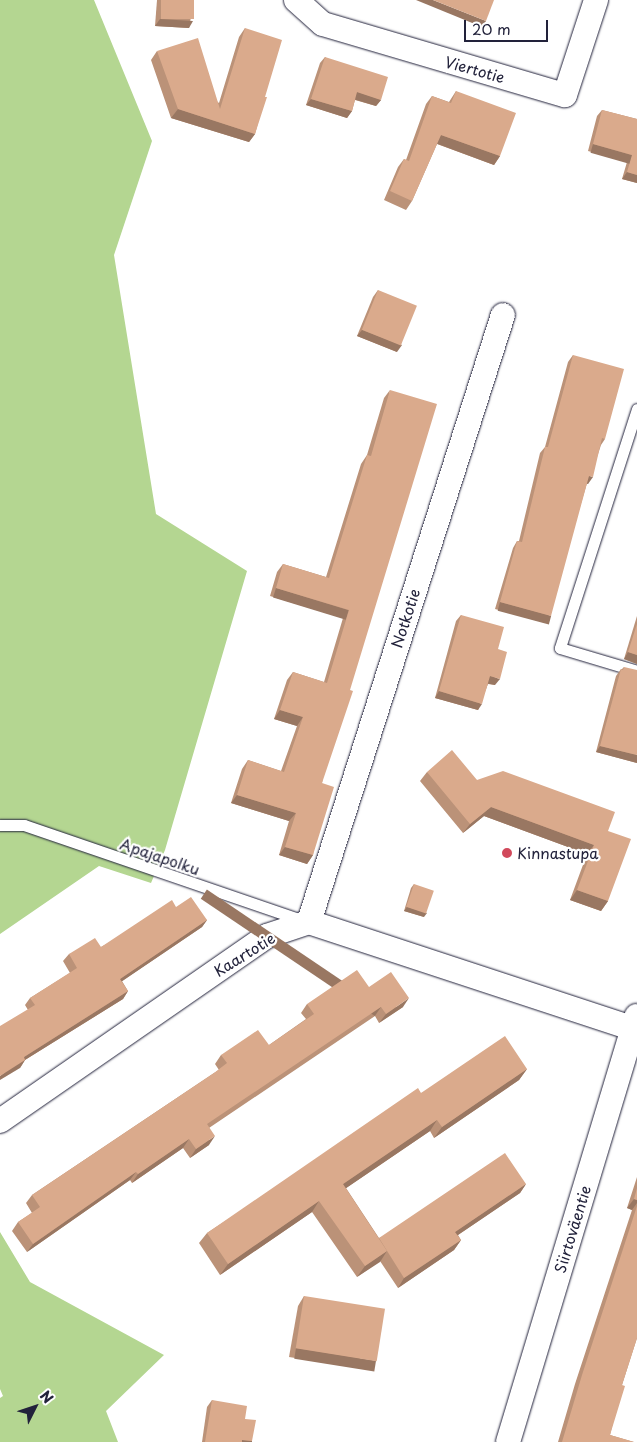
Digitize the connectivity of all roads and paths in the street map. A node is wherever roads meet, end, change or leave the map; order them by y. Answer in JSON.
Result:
{"nodes":[{"id":1,"x":296,"y":0,"type":"edge"},
{"id":2,"x":596,"y":0,"type":"edge"},
{"id":3,"x":503,"y":315,"type":"dead end"},
{"id":4,"x":637,"y":409,"type":"edge"},
{"id":5,"x":637,"y":671,"type":"edge"},
{"id":6,"x":0,"y":825,"type":"edge"},
{"id":7,"x":309,"y":922,"type":"junction"},
{"id":8,"x":636,"y":1025,"type":"edge"},
{"id":9,"x":0,"y":1121,"type":"edge"},
{"id":10,"x":508,"y":1442,"type":"edge"}],
"edges":[{"from":1,"to":2,"type":"street","name":"Viertotie"},
{"from":3,"to":7,"type":"street","name":"Notkotie"},
{"from":4,"to":5,"type":"lane"},
{"from":6,"to":7,"type":"lane","name":"Apajapolku"},
{"from":7,"to":8,"type":"street"},
{"from":7,"to":9,"type":"street","name":"Kaartotie"},
{"from":8,"to":10,"type":"street","name":"Siirtoväentie"}]}
